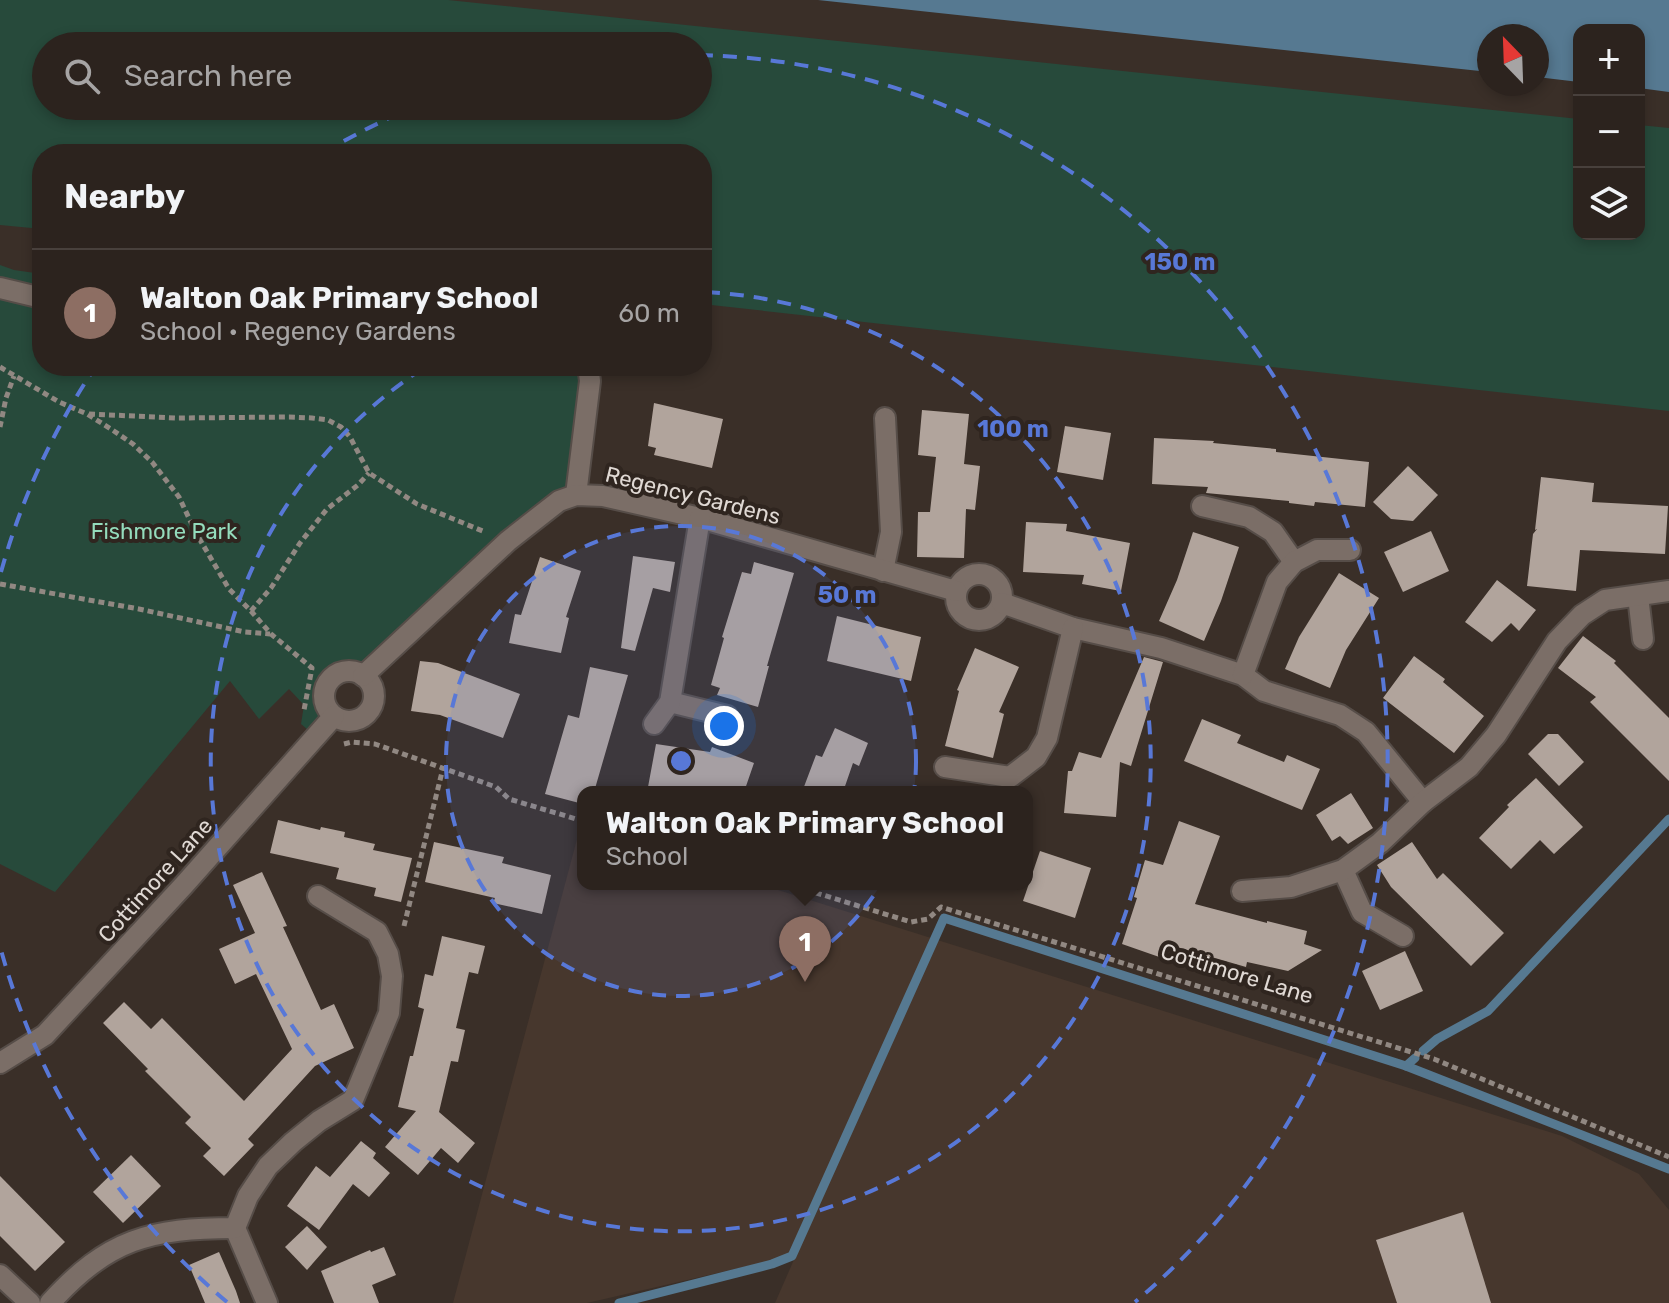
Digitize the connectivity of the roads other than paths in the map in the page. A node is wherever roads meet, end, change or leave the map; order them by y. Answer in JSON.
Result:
{"nodes":[{"id":1,"x":0,"y":288,"type":"edge"},
{"id":2,"x":32,"y":296,"type":"edge"},
{"id":3,"x":589,"y":376,"type":"edge"},
{"id":4,"x":885,"y":418,"type":"dead end"},
{"id":5,"x":576,"y":495,"type":"junction"},
{"id":6,"x":1202,"y":506,"type":"dead end"},
{"id":7,"x":700,"y":518,"type":"junction"},
{"id":8,"x":1350,"y":550,"type":"dead end"},
{"id":9,"x":1294,"y":562,"type":"junction"},
{"id":10,"x":883,"y":571,"type":"junction"},
{"id":11,"x":956,"y":591,"type":"junction"},
{"id":12,"x":1669,"y":591,"type":"edge"},
{"id":13,"x":1638,"y":596,"type":"junction"},
{"id":14,"x":1002,"y":603,"type":"junction"},
{"id":15,"x":1073,"y":628,"type":"junction"},
{"id":16,"x":1643,"y":639,"type":"dead end"},
{"id":17,"x":1243,"y":675,"type":"junction"},
{"id":18,"x":363,"y":676,"type":"junction"},
{"id":19,"x":670,"y":702,"type":"junction"},
{"id":20,"x":334,"y":716,"type":"junction"},
{"id":21,"x":727,"y":716,"type":"dead end"},
{"id":22,"x":654,"y":724,"type":"dead end"},
{"id":23,"x":945,"y":767,"type":"dead end"},
{"id":24,"x":1014,"y":784,"type":"edge"},
{"id":25,"x":1423,"y":802,"type":"junction"},
{"id":26,"x":1343,"y":870,"type":"junction"},
{"id":27,"x":1242,"y":891,"type":"dead end"},
{"id":28,"x":318,"y":896,"type":"dead end"},
{"id":29,"x":1403,"y":936,"type":"dead end"},
{"id":30,"x":0,"y":1063,"type":"edge"},
{"id":31,"x":235,"y":1228,"type":"junction"},
{"id":32,"x":0,"y":1275,"type":"edge"},
{"id":33,"x":30,"y":1303,"type":"edge"},
{"id":34,"x":50,"y":1303,"type":"edge"},
{"id":35,"x":267,"y":1303,"type":"edge"}],
"edges":[{"from":1,"to":2,"type":"street"},
{"from":3,"to":5,"type":"street"},
{"from":4,"to":10,"type":"street"},
{"from":5,"to":7,"type":"street","name":"Regency Gardens"},
{"from":5,"to":18,"type":"street","name":"Regency Gardens"},
{"from":6,"to":9,"type":"street"},
{"from":7,"to":10,"type":"street","name":"Regency Gardens"},
{"from":7,"to":19,"type":"street"},
{"from":8,"to":9,"type":"street"},
{"from":9,"to":17,"type":"street"},
{"from":10,"to":11,"type":"street","name":"Regency Gardens"},
{"from":11,"to":14,"type":"street"},
{"from":11,"to":14,"type":"street"},
{"from":12,"to":13,"type":"street"},
{"from":13,"to":16,"type":"street"},
{"from":13,"to":25,"type":"street"},
{"from":14,"to":15,"type":"street"},
{"from":15,"to":17,"type":"street"},
{"from":15,"to":24,"type":"street"},
{"from":17,"to":25,"type":"street"},
{"from":18,"to":20,"type":"street"},
{"from":18,"to":20,"type":"street"},
{"from":19,"to":21,"type":"street"},
{"from":19,"to":22,"type":"street"},
{"from":20,"to":30,"type":"street","name":"Cottimore Lane"},
{"from":23,"to":24,"type":"street"},
{"from":25,"to":26,"type":"street"},
{"from":26,"to":27,"type":"street"},
{"from":26,"to":29,"type":"street"},
{"from":28,"to":31,"type":"street"},
{"from":31,"to":34,"type":"street"},
{"from":31,"to":35,"type":"street"},
{"from":32,"to":33,"type":"street"}]}
